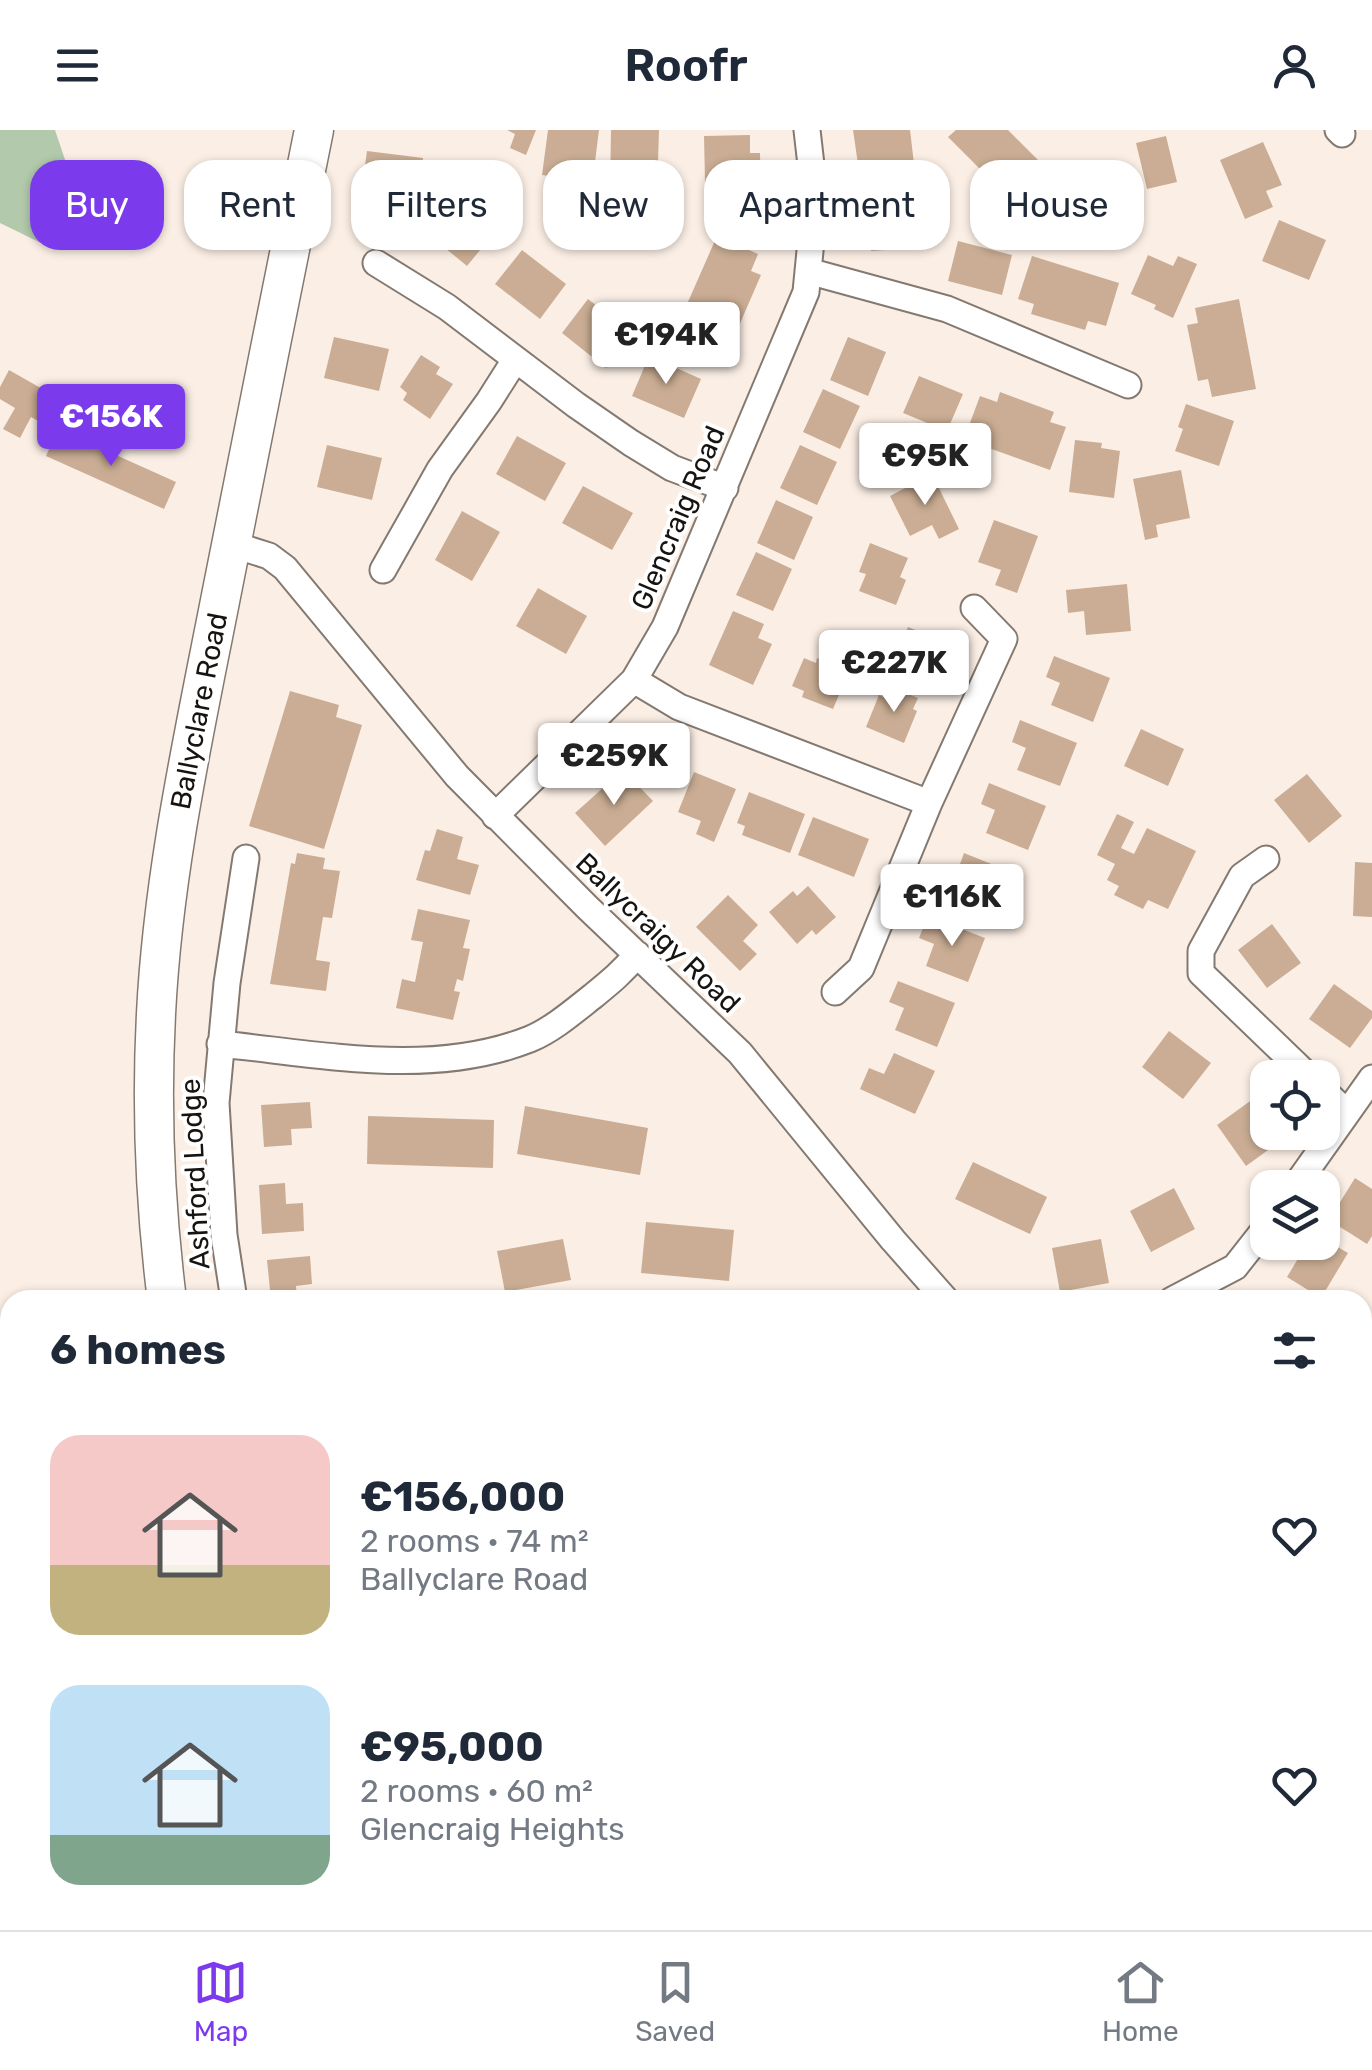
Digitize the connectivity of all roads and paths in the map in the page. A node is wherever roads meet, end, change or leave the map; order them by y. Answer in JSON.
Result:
{"nodes":[{"id":1,"x":314,"y":130,"type":"edge"},
{"id":2,"x":806,"y":130,"type":"edge"},
{"id":3,"x":376,"y":263,"type":"dead end"},
{"id":4,"x":808,"y":271,"type":"junction"},
{"id":5,"x":515,"y":360,"type":"junction"},
{"id":6,"x":1128,"y":385,"type":"dead end"},
{"id":7,"x":725,"y":488,"type":"junction"},
{"id":8,"x":231,"y":544,"type":"junction"},
{"id":9,"x":383,"y":570,"type":"dead end"},
{"id":10,"x":974,"y":608,"type":"dead end"},
{"id":11,"x":634,"y":680,"type":"junction"},
{"id":12,"x":929,"y":803,"type":"junction"},
{"id":13,"x":494,"y":816,"type":"junction"},
{"id":14,"x":246,"y":858,"type":"dead end"},
{"id":15,"x":1266,"y":859,"type":"dead end"},
{"id":16,"x":637,"y":954,"type":"junction"},
{"id":17,"x":834,"y":992,"type":"dead end"},
{"id":18,"x":220,"y":1044,"type":"junction"},
{"id":19,"x":1291,"y":1060,"type":"edge"},
{"id":20,"x":1372,"y":1078,"type":"edge"},
{"id":21,"x":1340,"y":1106,"type":"edge"},
{"id":22,"x":1347,"y":1113,"type":"junction"},
{"id":23,"x":1307,"y":1170,"type":"edge"},
{"id":24,"x":1250,"y":1247,"type":"edge"},
{"id":25,"x":166,"y":1290,"type":"edge"},
{"id":26,"x":232,"y":1290,"type":"edge"},
{"id":27,"x":937,"y":1290,"type":"edge"},
{"id":28,"x":1191,"y":1290,"type":"edge"}],
"edges":[{"from":1,"to":8,"type":"main road","name":"Ballyclare Road"},
{"from":2,"to":4,"type":"street","name":"Glencraig Road"},
{"from":3,"to":5,"type":"street"},
{"from":4,"to":6,"type":"street"},
{"from":4,"to":7,"type":"street","name":"Glencraig Road"},
{"from":5,"to":7,"type":"street"},
{"from":5,"to":9,"type":"street"},
{"from":7,"to":11,"type":"street","name":"Glencraig Road"},
{"from":8,"to":13,"type":"street","name":"Ballycraigy Road"},
{"from":8,"to":25,"type":"main road","name":"Ballyclare Road"},
{"from":10,"to":12,"type":"street"},
{"from":11,"to":12,"type":"street"},
{"from":11,"to":13,"type":"street","name":"Glencraig Road"},
{"from":12,"to":17,"type":"street"},
{"from":13,"to":16,"type":"street","name":"Ballycraigy Road"},
{"from":14,"to":18,"type":"street","name":"Ashford Lodge"},
{"from":15,"to":19,"type":"street"},
{"from":16,"to":18,"type":"street","name":"Ashford Lodge"},
{"from":16,"to":27,"type":"street","name":"Ballycraigy Road"},
{"from":18,"to":26,"type":"street","name":"Ashford Lodge"},
{"from":20,"to":22,"type":"street"},
{"from":21,"to":22,"type":"street"},
{"from":22,"to":23,"type":"street"},
{"from":24,"to":28,"type":"street"}]}
